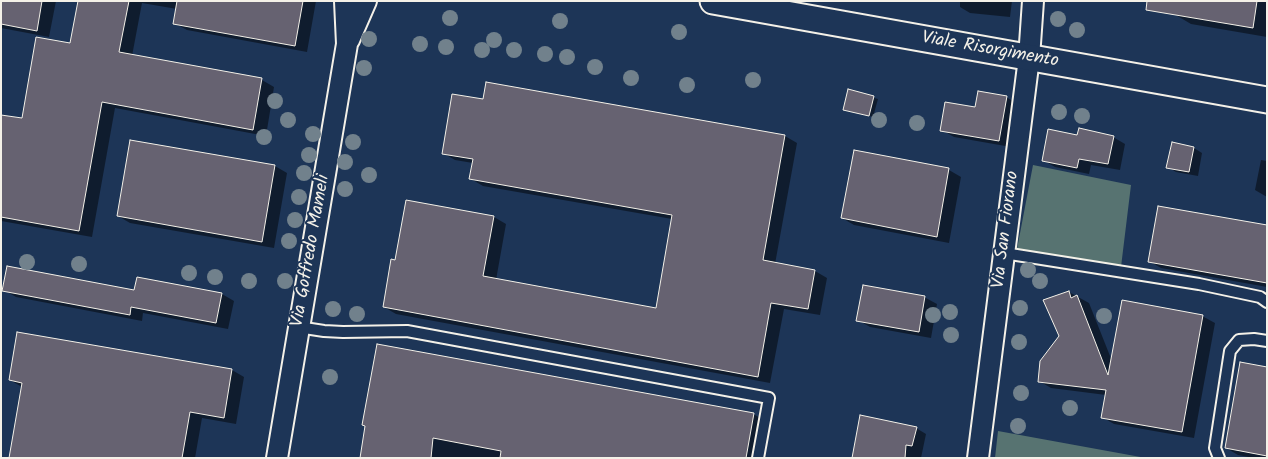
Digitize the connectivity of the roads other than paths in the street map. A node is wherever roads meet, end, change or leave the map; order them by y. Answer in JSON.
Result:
{"nodes":[{"id":1,"x":345,"y":1,"type":"edge"},
{"id":2,"x":366,"y":1,"type":"edge"},
{"id":3,"x":713,"y":1,"type":"edge"},
{"id":4,"x":1034,"y":1,"type":"edge"},
{"id":5,"x":347,"y":44,"type":"junction"},
{"id":6,"x":1029,"y":58,"type":"junction"},
{"id":7,"x":1267,"y":100,"type":"edge"},
{"id":8,"x":1004,"y":253,"type":"junction"},
{"id":9,"x":1267,"y":302,"type":"edge"},
{"id":10,"x":298,"y":327,"type":"junction"},
{"id":11,"x":1266,"y":339,"type":"edge"},
{"id":12,"x":277,"y":458,"type":"edge"},
{"id":13,"x":758,"y":458,"type":"edge"},
{"id":14,"x":978,"y":458,"type":"edge"},
{"id":15,"x":1219,"y":458,"type":"edge"}],
"edges":[{"from":1,"to":5,"type":"street","name":"Via Goffredo Mameli"},
{"from":2,"to":5,"type":"street","name":"Via Goffredo Mameli"},
{"from":3,"to":6,"type":"street","name":"Viale Risorgimento"},
{"from":4,"to":6,"type":"street","name":"Via San Fiorano"},
{"from":5,"to":10,"type":"street","name":"Via Goffredo Mameli"},
{"from":6,"to":7,"type":"street","name":"Viale Risorgimento"},
{"from":6,"to":8,"type":"street","name":"Via San Fiorano"},
{"from":8,"to":9,"type":"lane"},
{"from":8,"to":14,"type":"street","name":"Via San Fiorano"},
{"from":10,"to":12,"type":"street","name":"Via Goffredo Mameli"},
{"from":10,"to":13,"type":"lane"},
{"from":11,"to":15,"type":"lane"}]}
